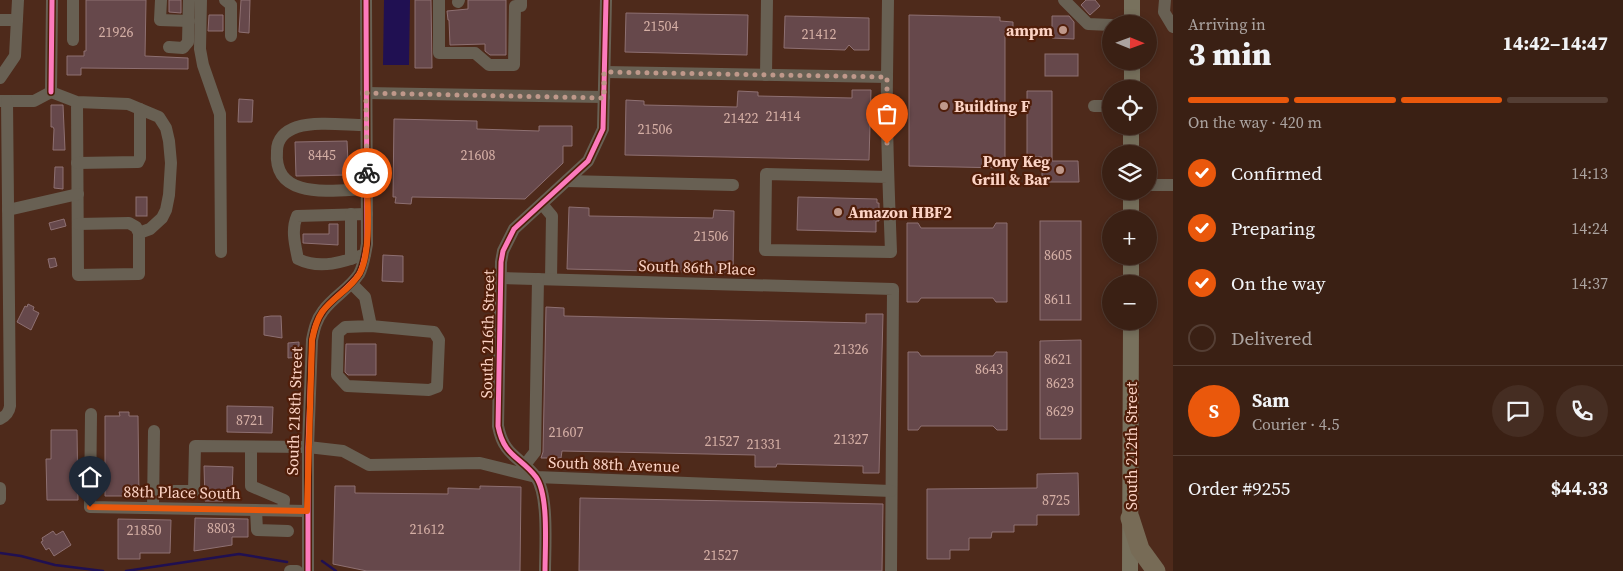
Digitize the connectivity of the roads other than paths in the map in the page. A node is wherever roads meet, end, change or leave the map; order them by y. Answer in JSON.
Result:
{"nodes":[{"id":1,"x":18,"y":0,"type":"edge"},
{"id":2,"x":52,"y":0,"type":"edge"},
{"id":3,"x":73,"y":0,"type":"edge"},
{"id":4,"x":161,"y":0,"type":"edge"},
{"id":5,"x":189,"y":0,"type":"edge"},
{"id":6,"x":200,"y":0,"type":"edge"},
{"id":7,"x":225,"y":0,"type":"edge"},
{"id":8,"x":366,"y":0,"type":"edge"},
{"id":9,"x":439,"y":0,"type":"edge"},
{"id":10,"x":521,"y":0,"type":"edge"},
{"id":11,"x":606,"y":0,"type":"edge"},
{"id":12,"x":767,"y":0,"type":"edge"},
{"id":13,"x":888,"y":0,"type":"edge"},
{"id":14,"x":1064,"y":0,"type":"edge"},
{"id":15,"x":1132,"y":0,"type":"edge"},
{"id":16,"x":1166,"y":0,"type":"edge"},
{"id":17,"x":1132,"y":15,"type":"edge"},
{"id":18,"x":0,"y":20,"type":"edge"},
{"id":19,"x":17,"y":20,"type":"junction"},
{"id":20,"x":189,"y":21,"type":"junction"},
{"id":21,"x":1102,"y":25,"type":"edge"},
{"id":22,"x":1173,"y":26,"type":"edge"},
{"id":23,"x":231,"y":36,"type":"dead end"},
{"id":24,"x":72,"y":40,"type":"dead end"},
{"id":25,"x":169,"y":47,"type":"dead end"},
{"id":26,"x":604,"y":72,"type":"junction"},
{"id":27,"x":766,"y":75,"type":"junction"},
{"id":28,"x":887,"y":77,"type":"junction"},
{"id":29,"x":0,"y":78,"type":"edge"},
{"id":30,"x":51,"y":92,"type":"junction"},
{"id":31,"x":366,"y":93,"type":"junction"},
{"id":32,"x":604,"y":98,"type":"junction"},
{"id":33,"x":4,"y":101,"type":"edge"},
{"id":34,"x":77,"y":102,"type":"junction"},
{"id":35,"x":1094,"y":106,"type":"dead end"},
{"id":36,"x":1102,"y":106,"type":"edge"},
{"id":37,"x":140,"y":108,"type":"junction"},
{"id":38,"x":366,"y":125,"type":"junction"},
{"id":39,"x":78,"y":162,"type":"junction"},
{"id":40,"x":888,"y":177,"type":"junction"},
{"id":41,"x":568,"y":181,"type":"junction"},
{"id":42,"x":1157,"y":184,"type":"edge"},
{"id":43,"x":733,"y":185,"type":"dead end"},
{"id":44,"x":1173,"y":185,"type":"edge"},
{"id":45,"x":367,"y":189,"type":"junction"},
{"id":46,"x":78,"y":194,"type":"junction"},
{"id":47,"x":542,"y":204,"type":"junction"},
{"id":48,"x":8,"y":210,"type":"junction"},
{"id":49,"x":351,"y":214,"type":"junction"},
{"id":50,"x":367,"y":214,"type":"junction"},
{"id":51,"x":78,"y":224,"type":"junction"},
{"id":52,"x":139,"y":233,"type":"junction"},
{"id":53,"x":221,"y":252,"type":"dead end"},
{"id":54,"x":365,"y":254,"type":"junction"},
{"id":55,"x":351,"y":260,"type":"junction"},
{"id":56,"x":4,"y":273,"type":"edge"},
{"id":57,"x":500,"y":278,"type":"junction"},
{"id":58,"x":544,"y":279,"type":"junction"},
{"id":59,"x":352,"y":284,"type":"junction"},
{"id":60,"x":371,"y":326,"type":"junction"},
{"id":61,"x":1131,"y":330,"type":"edge"},
{"id":62,"x":91,"y":414,"type":"dead end"},
{"id":63,"x":0,"y":419,"type":"edge"},
{"id":64,"x":154,"y":432,"type":"dead end"},
{"id":65,"x":251,"y":446,"type":"junction"},
{"id":66,"x":308,"y":447,"type":"junction"},
{"id":67,"x":524,"y":466,"type":"junction"},
{"id":68,"x":536,"y":477,"type":"junction"},
{"id":69,"x":0,"y":488,"type":"edge"},
{"id":70,"x":174,"y":491,"type":"dead end"},
{"id":71,"x":891,"y":491,"type":"junction"},
{"id":72,"x":0,"y":499,"type":"edge"},
{"id":73,"x":153,"y":508,"type":"junction"},
{"id":74,"x":256,"y":510,"type":"junction"},
{"id":75,"x":284,"y":510,"type":"junction"},
{"id":76,"x":307,"y":511,"type":"junction"},
{"id":77,"x":1130,"y":518,"type":"junction"},
{"id":78,"x":288,"y":531,"type":"dead end"},
{"id":79,"x":290,"y":571,"type":"edge"},
{"id":80,"x":298,"y":571,"type":"edge"},
{"id":81,"x":308,"y":571,"type":"edge"},
{"id":82,"x":545,"y":571,"type":"edge"},
{"id":83,"x":891,"y":571,"type":"edge"},
{"id":84,"x":1130,"y":571,"type":"edge"},
{"id":85,"x":1156,"y":571,"type":"edge"}],
"edges":[{"from":1,"to":19,"type":"street"},
{"from":2,"to":30,"type":"street"},
{"from":3,"to":24,"type":"street"},
{"from":4,"to":20,"type":"street"},
{"from":5,"to":20,"type":"street"},
{"from":6,"to":53,"type":"street"},
{"from":7,"to":23,"type":"street"},
{"from":8,"to":31,"type":"street","name":"South 218th Street"},
{"from":9,"to":10,"type":"street"},
{"from":11,"to":26,"type":"street","name":"South 216th Street"},
{"from":12,"to":27,"type":"street"},
{"from":13,"to":28,"type":"street"},
{"from":14,"to":21,"type":"street"},
{"from":15,"to":17,"type":"main road"},
{"from":16,"to":22,"type":"street"},
{"from":18,"to":19,"type":"street"},
{"from":19,"to":29,"type":"street"},
{"from":20,"to":25,"type":"street"},
{"from":26,"to":27,"type":"street"},
{"from":26,"to":32,"type":"street","name":"South 216th Street"},
{"from":27,"to":28,"type":"street"},
{"from":28,"to":40,"type":"street"},
{"from":30,"to":33,"type":"street"},
{"from":30,"to":34,"type":"street"},
{"from":31,"to":32,"type":"street"},
{"from":31,"to":38,"type":"street","name":"South 218th Street"},
{"from":32,"to":41,"type":"street","name":"South 216th Street"},
{"from":33,"to":48,"type":"street"},
{"from":34,"to":37,"type":"street"},
{"from":34,"to":39,"type":"street"},
{"from":35,"to":36,"type":"street"},
{"from":37,"to":39,"type":"street"},
{"from":37,"to":52,"type":"street"},
{"from":38,"to":45,"type":"street","name":"South 218th Street"},
{"from":38,"to":45,"type":"street"},
{"from":39,"to":46,"type":"street"},
{"from":40,"to":40,"type":"street"},
{"from":41,"to":43,"type":"street"},
{"from":41,"to":47,"type":"street","name":"South 216th Street"},
{"from":42,"to":44,"type":"street"},
{"from":45,"to":50,"type":"street","name":"South 218th Street"},
{"from":46,"to":48,"type":"street"},
{"from":46,"to":51,"type":"street"},
{"from":47,"to":57,"type":"street","name":"South 216th Street"},
{"from":47,"to":58,"type":"street"},
{"from":48,"to":56,"type":"street"},
{"from":49,"to":50,"type":"street"},
{"from":49,"to":55,"type":"street"},
{"from":49,"to":55,"type":"street"},
{"from":50,"to":54,"type":"street","name":"South 218th Street"},
{"from":51,"to":52,"type":"street"},
{"from":51,"to":52,"type":"street"},
{"from":54,"to":55,"type":"street"},
{"from":54,"to":59,"type":"street","name":"South 218th Street"},
{"from":56,"to":63,"type":"street"},
{"from":57,"to":58,"type":"street","name":"South 86th Place"},
{"from":57,"to":67,"type":"street","name":"South 216th Street"},
{"from":58,"to":67,"type":"street"},
{"from":58,"to":71,"type":"street","name":"South 86th Place"},
{"from":59,"to":60,"type":"street"},
{"from":59,"to":66,"type":"street","name":"South 218th Street"},
{"from":60,"to":60,"type":"street"},
{"from":61,"to":77,"type":"main road","name":"South 212th Street"},
{"from":62,"to":73,"type":"street","name":"88th Place South"},
{"from":64,"to":73,"type":"street"},
{"from":65,"to":66,"type":"street","name":"South 88th Avenue"},
{"from":65,"to":70,"type":"street","name":"South 88th Avenue"},
{"from":65,"to":75,"type":"street"},
{"from":66,"to":68,"type":"street","name":"South 88th Avenue"},
{"from":66,"to":76,"type":"street","name":"South 218th Street"},
{"from":67,"to":68,"type":"street","name":"South 216th Street"},
{"from":68,"to":71,"type":"street","name":"South 88th Avenue"},
{"from":68,"to":82,"type":"street"},
{"from":69,"to":72,"type":"street"},
{"from":71,"to":83,"type":"street"},
{"from":73,"to":74,"type":"street","name":"88th Place South"},
{"from":74,"to":75,"type":"street","name":"88th Place South"},
{"from":74,"to":78,"type":"street"},
{"from":75,"to":76,"type":"street","name":"88th Place South"},
{"from":76,"to":81,"type":"street","name":"South 218th Street"},
{"from":77,"to":84,"type":"main road","name":"South 212th Street"},
{"from":77,"to":85,"type":"highway"},
{"from":79,"to":80,"type":"street"}]}
